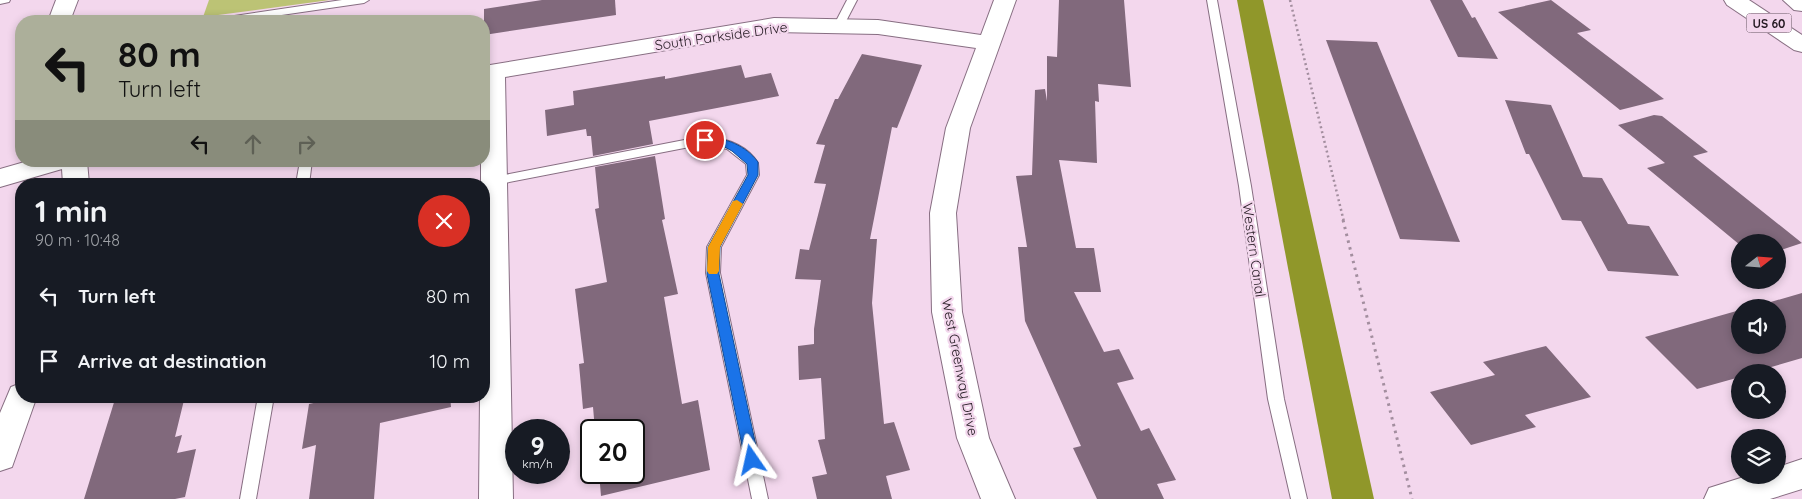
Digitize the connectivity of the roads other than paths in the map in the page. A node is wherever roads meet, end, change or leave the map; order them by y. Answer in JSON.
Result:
{"nodes":[{"id":1,"x":5,"y":0,"type":"edge"},
{"id":2,"x":67,"y":0,"type":"edge"},
{"id":3,"x":364,"y":0,"type":"edge"},
{"id":4,"x":852,"y":0,"type":"edge"},
{"id":5,"x":1005,"y":0,"type":"edge"},
{"id":6,"x":1212,"y":0,"type":"edge"},
{"id":7,"x":1735,"y":0,"type":"edge"},
{"id":8,"x":1794,"y":0,"type":"edge"},
{"id":9,"x":0,"y":1,"type":"edge"},
{"id":10,"x":1802,"y":5,"type":"edge"},
{"id":11,"x":61,"y":15,"type":"edge"},
{"id":12,"x":262,"y":15,"type":"edge"},
{"id":13,"x":839,"y":25,"type":"junction"},
{"id":14,"x":989,"y":43,"type":"junction"},
{"id":15,"x":1802,"y":45,"type":"edge"},
{"id":16,"x":490,"y":72,"type":"edge"},
{"id":17,"x":490,"y":108,"type":"edge"},
{"id":18,"x":39,"y":167,"type":"edge"},
{"id":19,"x":0,"y":178,"type":"edge"},
{"id":20,"x":494,"y":180,"type":"junction"},
{"id":21,"x":19,"y":403,"type":"edge"},
{"id":22,"x":265,"y":403,"type":"edge"},
{"id":23,"x":0,"y":457,"type":"edge"},
{"id":24,"x":1802,"y":474,"type":"edge"},
{"id":25,"x":248,"y":499,"type":"edge"},
{"id":26,"x":496,"y":499,"type":"edge"},
{"id":27,"x":760,"y":499,"type":"edge"},
{"id":28,"x":998,"y":499,"type":"edge"},
{"id":29,"x":1299,"y":499,"type":"edge"},
{"id":30,"x":1720,"y":499,"type":"edge"}],
"edges":[{"from":1,"to":9,"type":"lane"},
{"from":2,"to":11,"type":"main road"},
{"from":3,"to":12,"type":"lane"},
{"from":4,"to":13,"type":"lane"},
{"from":5,"to":14,"type":"main road","name":"West Greenway Drive"},
{"from":6,"to":29,"type":"lane","name":"Western Canal"},
{"from":7,"to":15,"type":"main road","number":"US 60"},
{"from":8,"to":10,"type":"main road"},
{"from":13,"to":14,"type":"main road","name":"South Parkside Drive"},
{"from":13,"to":16,"type":"main road","name":"South Parkside Drive"},
{"from":14,"to":28,"type":"main road","name":"West Greenway Drive"},
{"from":17,"to":20,"type":"main road"},
{"from":18,"to":19,"type":"main road"},
{"from":20,"to":26,"type":"main road"},
{"from":20,"to":27,"type":"lane"},
{"from":21,"to":23,"type":"main road"},
{"from":22,"to":25,"type":"lane"},
{"from":24,"to":30,"type":"main road"}]}
